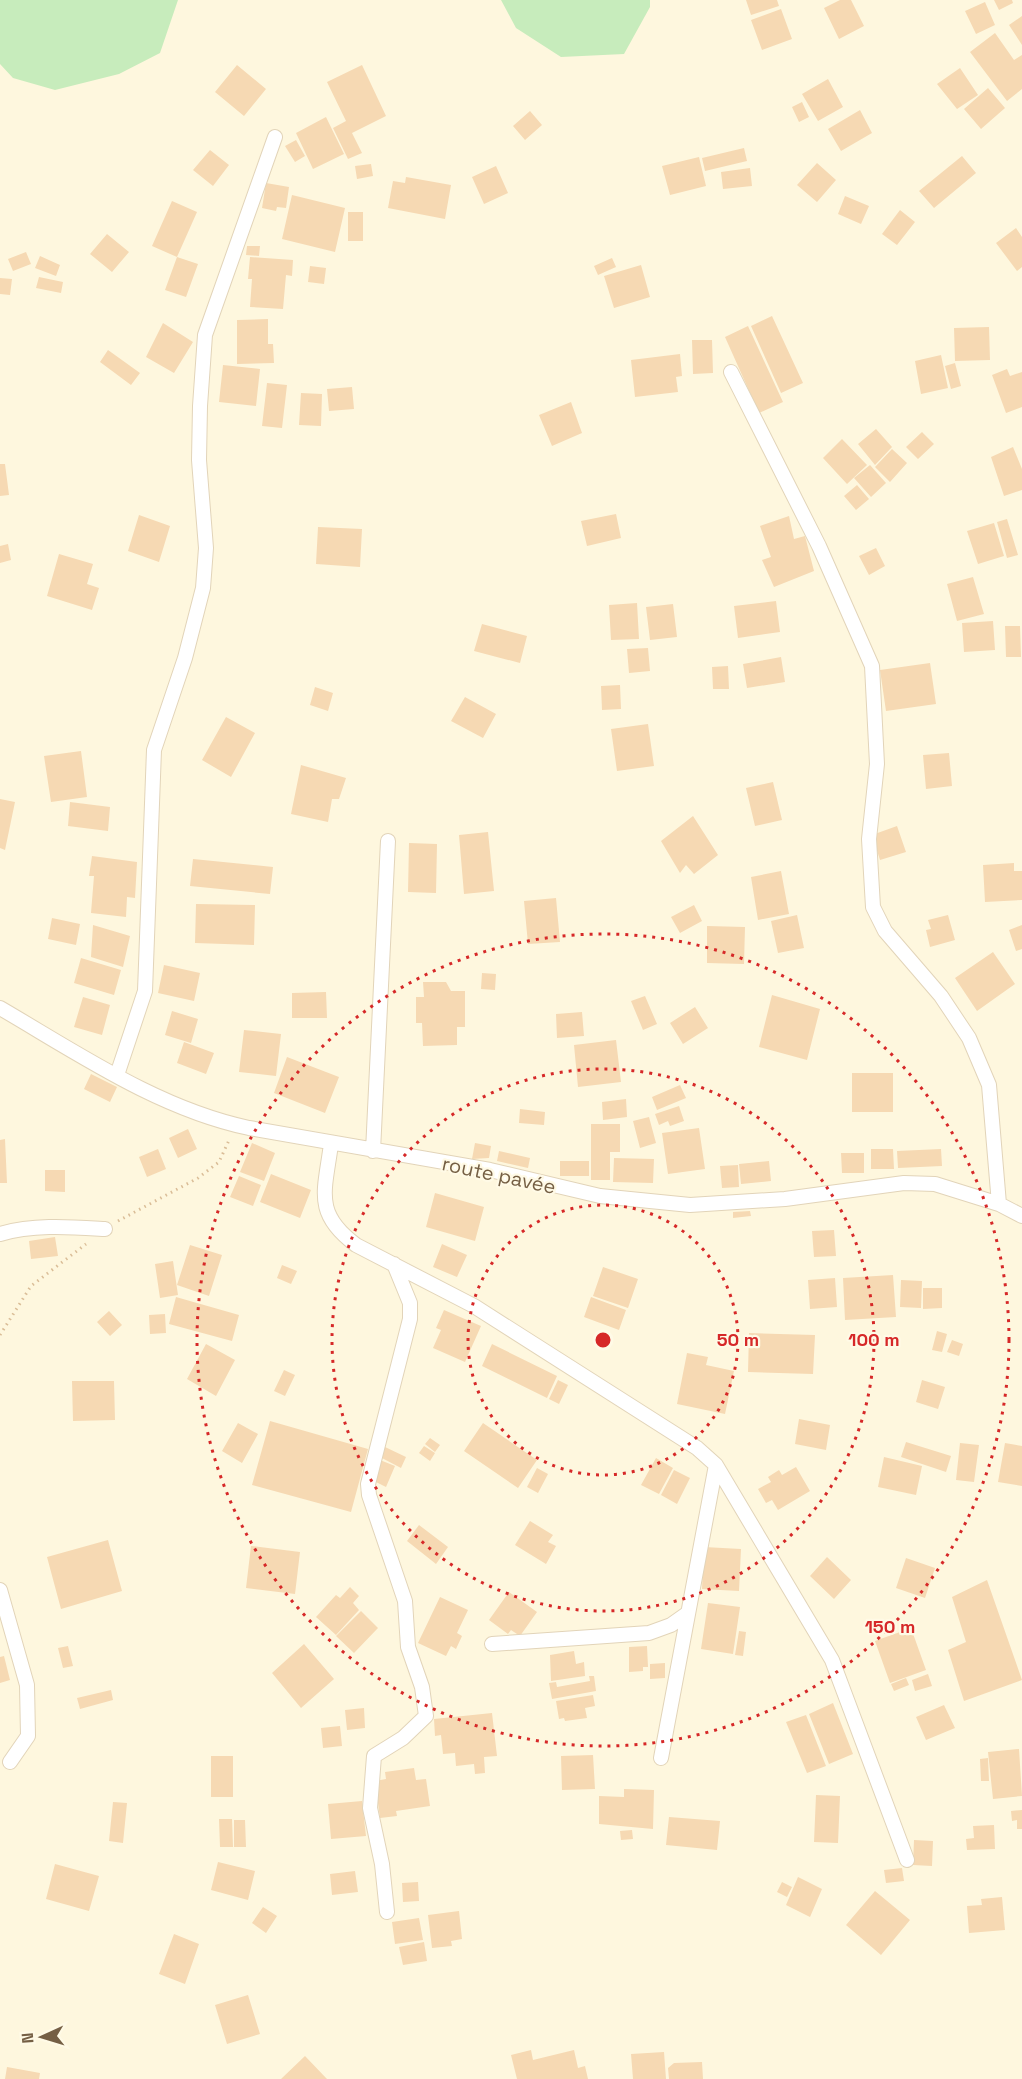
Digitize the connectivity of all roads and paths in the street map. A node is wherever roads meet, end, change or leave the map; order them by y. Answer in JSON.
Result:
{"nodes":[{"id":1,"x":275,"y":137,"type":"dead end"},
{"id":2,"x":731,"y":372,"type":"dead end"},
{"id":3,"x":387,"y":841,"type":"dead end"},
{"id":4,"x":0,"y":1008,"type":"edge"},
{"id":5,"x":117,"y":1075,"type":"junction"},
{"id":6,"x":331,"y":1144,"type":"junction"},
{"id":7,"x":374,"y":1151,"type":"junction"},
{"id":8,"x":999,"y":1204,"type":"junction"},
{"id":9,"x":1022,"y":1216,"type":"edge"},
{"id":10,"x":105,"y":1229,"type":"dead end"},
{"id":11,"x":0,"y":1234,"type":"edge"},
{"id":12,"x":394,"y":1264,"type":"junction"},
{"id":13,"x":716,"y":1465,"type":"junction"},
{"id":14,"x":0,"y":1590,"type":"edge"},
{"id":15,"x":688,"y":1613,"type":"junction"},
{"id":16,"x":492,"y":1644,"type":"dead end"},
{"id":17,"x":661,"y":1758,"type":"dead end"},
{"id":18,"x":10,"y":1762,"type":"dead end"},
{"id":19,"x":907,"y":1860,"type":"dead end"},
{"id":20,"x":387,"y":1912,"type":"dead end"}],
"edges":[{"from":1,"to":5,"type":"street"},
{"from":2,"to":8,"type":"street"},
{"from":3,"to":7,"type":"street"},
{"from":4,"to":5,"type":"street","name":"route pavée"},
{"from":5,"to":6,"type":"street","name":"route pavée"},
{"from":6,"to":7,"type":"street","name":"route pavée"},
{"from":6,"to":12,"type":"street"},
{"from":7,"to":8,"type":"street","name":"route pavée"},
{"from":8,"to":9,"type":"street","name":"route pavée"},
{"from":10,"to":11,"type":"street"},
{"from":12,"to":13,"type":"street"},
{"from":12,"to":20,"type":"street"},
{"from":13,"to":15,"type":"street"},
{"from":13,"to":19,"type":"street"},
{"from":14,"to":18,"type":"street"},
{"from":15,"to":16,"type":"street"},
{"from":15,"to":17,"type":"street"}]}
